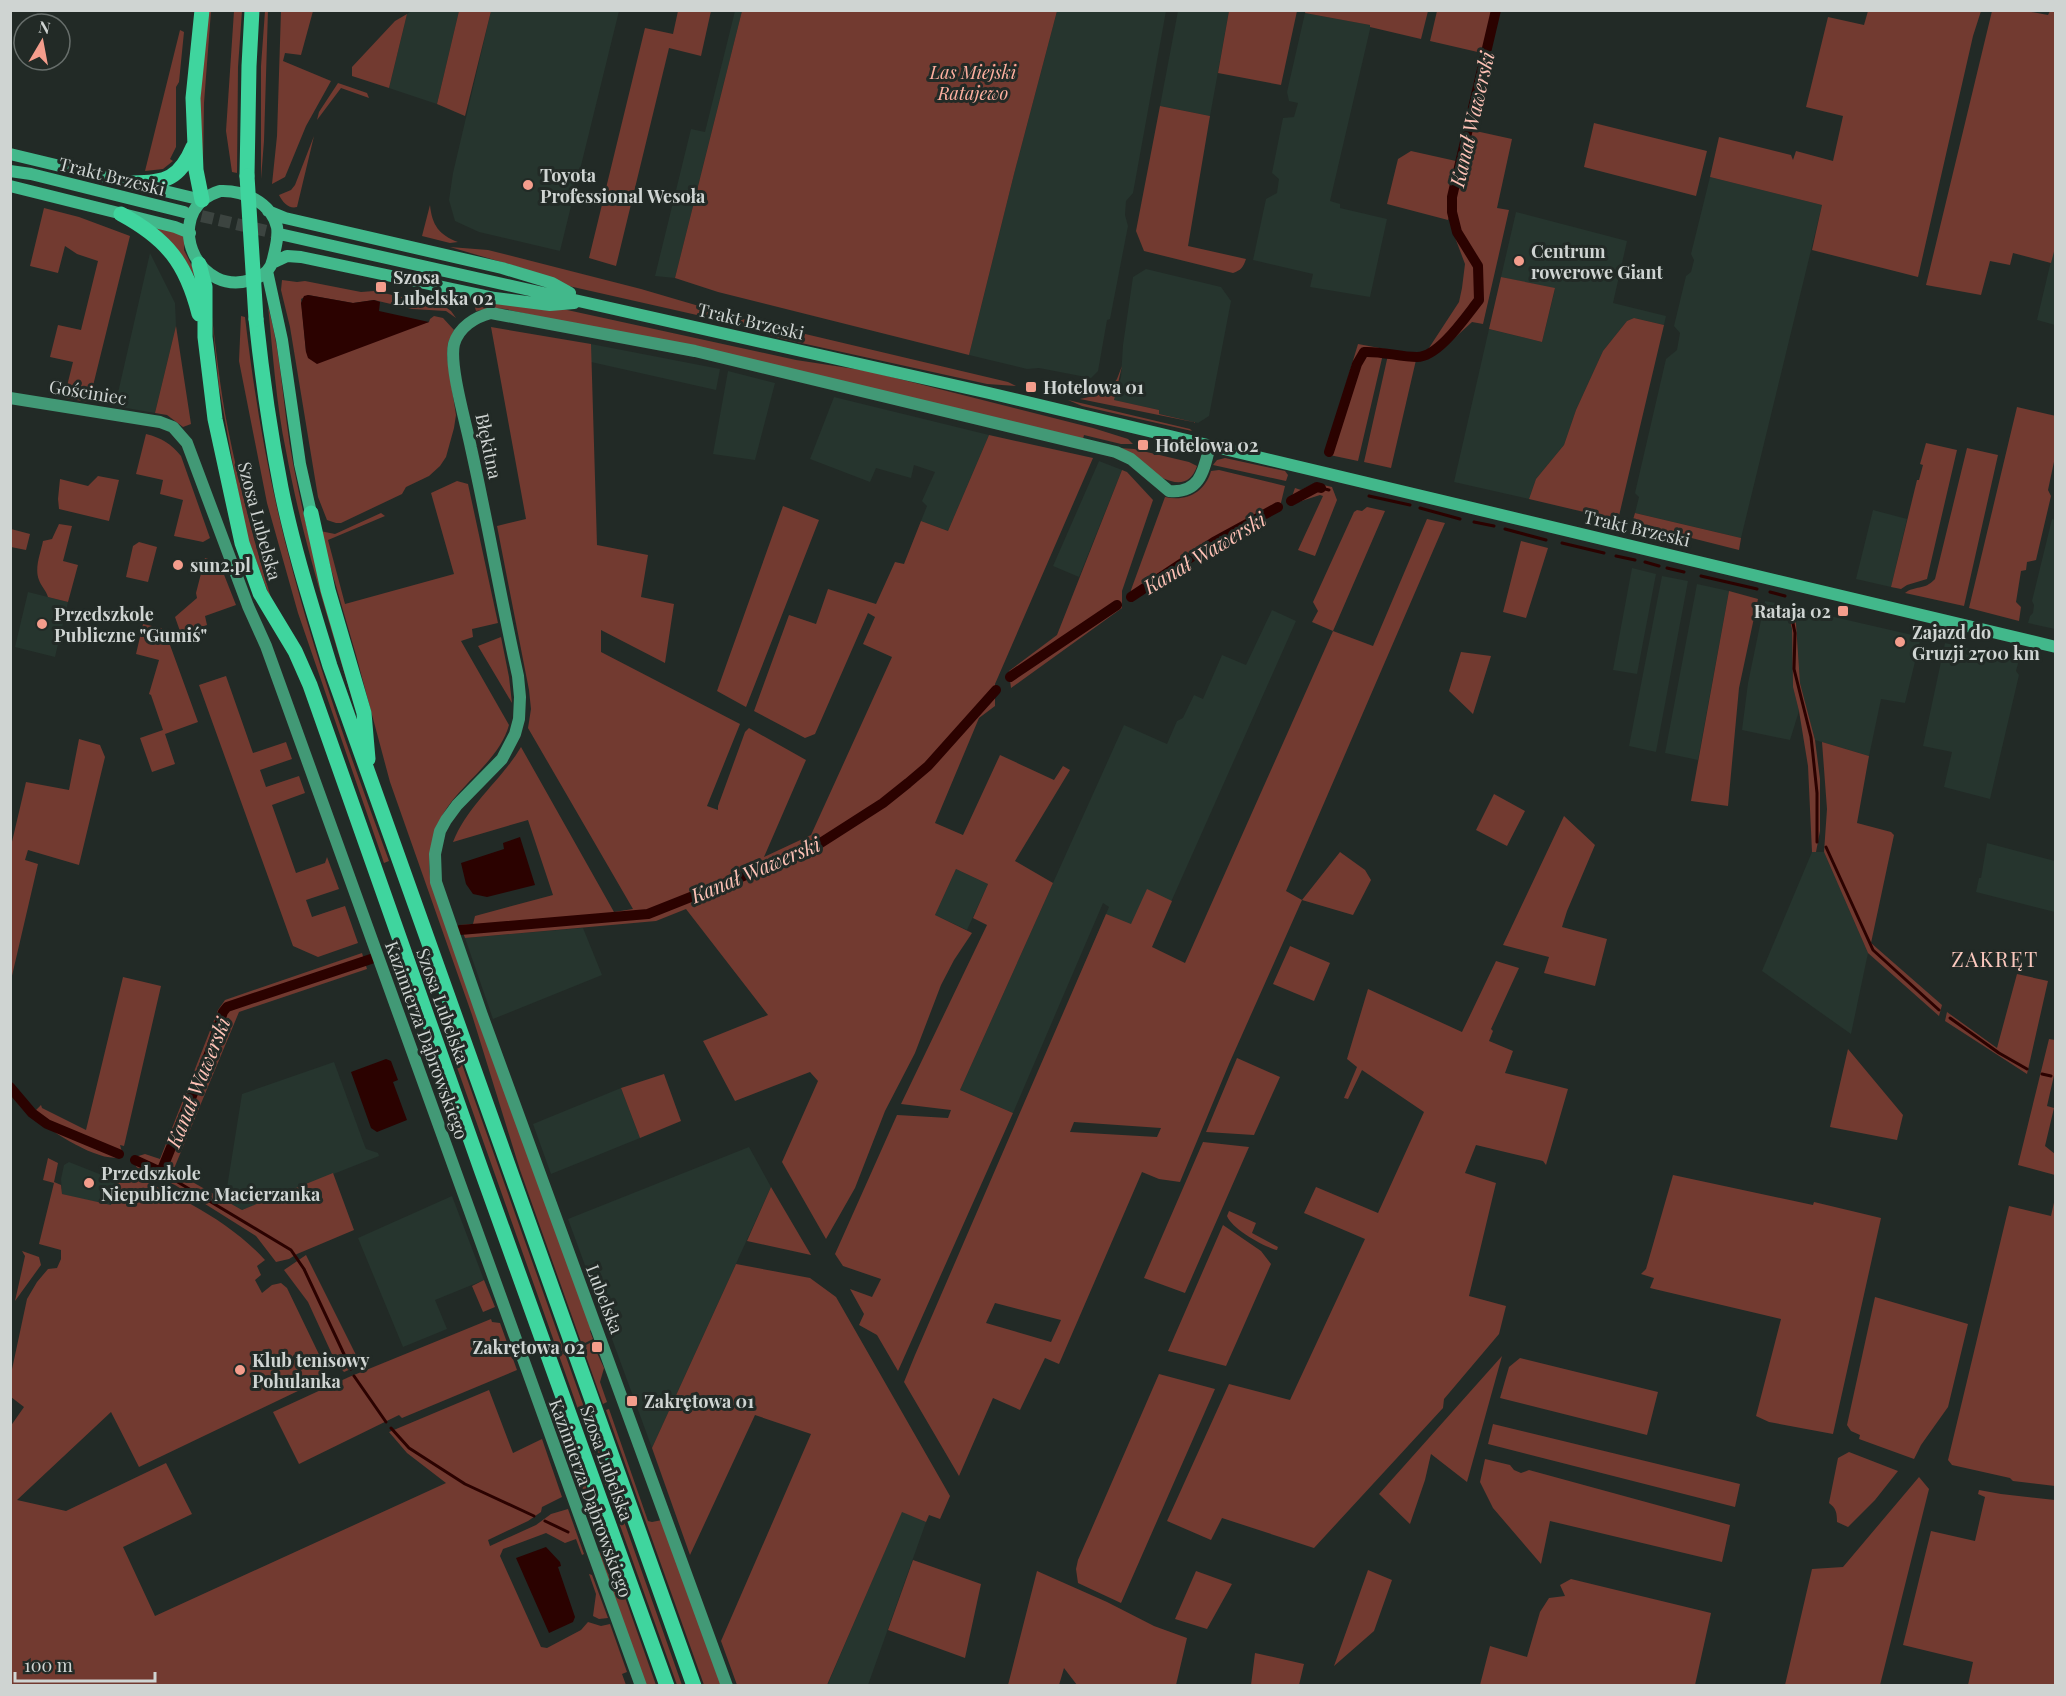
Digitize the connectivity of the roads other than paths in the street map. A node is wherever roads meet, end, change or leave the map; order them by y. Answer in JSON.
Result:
{"nodes":[{"id":1,"x":202,"y":10,"type":"edge"},
{"id":2,"x":252,"y":10,"type":"edge"},
{"id":3,"x":194,"y":144,"type":"junction"},
{"id":4,"x":10,"y":154,"type":"edge"},
{"id":5,"x":10,"y":169,"type":"edge"},
{"id":6,"x":133,"y":183,"type":"junction"},
{"id":7,"x":10,"y":186,"type":"edge"},
{"id":8,"x":202,"y":200,"type":"junction"},
{"id":9,"x":268,"y":211,"type":"junction"},
{"id":10,"x":184,"y":212,"type":"tunnel mouth"},
{"id":11,"x":121,"y":214,"type":"junction"},
{"id":12,"x":190,"y":233,"type":"junction"},
{"id":13,"x":284,"y":235,"type":"tunnel mouth"},
{"id":14,"x":199,"y":264,"type":"junction"},
{"id":15,"x":270,"y":267,"type":"junction"},
{"id":16,"x":585,"y":302,"type":"junction"},
{"id":17,"x":205,"y":337,"type":"junction"},
{"id":18,"x":10,"y":398,"type":"edge"},
{"id":19,"x":160,"y":422,"type":"joint"},
{"id":20,"x":1210,"y":445,"type":"junction"},
{"id":21,"x":311,"y":513,"type":"joint"},
{"id":22,"x":2055,"y":647,"type":"edge"},
{"id":23,"x":370,"y":779,"type":"junction"},
{"id":24,"x":451,"y":925,"type":"joint"},
{"id":25,"x":641,"y":1686,"type":"edge"},
{"id":26,"x":667,"y":1686,"type":"edge"},
{"id":27,"x":694,"y":1686,"type":"edge"},
{"id":28,"x":727,"y":1686,"type":"edge"}],
"edges":[{"from":1,"to":3,"type":"highway"},
{"from":2,"to":23,"type":"highway","bridge":true},
{"from":3,"to":6,"type":"highway"},
{"from":3,"to":8,"type":"highway"},
{"from":4,"to":6,"type":"main road"},
{"from":5,"to":10,"type":"main road","name":"Trakt Brzeski"},
{"from":6,"to":8,"type":"main road"},
{"from":7,"to":11,"type":"main road"},
{"from":8,"to":9,"type":"main road"},
{"from":8,"to":12,"type":"main road"},
{"from":9,"to":15,"type":"main road"},
{"from":9,"to":16,"type":"main road"},
{"from":11,"to":12,"type":"main road"},
{"from":11,"to":17,"type":"highway"},
{"from":12,"to":14,"type":"main road"},
{"from":13,"to":16,"type":"main road","name":"Trakt Brzeski"},
{"from":14,"to":15,"type":"main road"},
{"from":14,"to":17,"type":"highway"},
{"from":15,"to":16,"type":"main road"},
{"from":15,"to":21,"type":"main road"},
{"from":16,"to":20,"type":"main road","name":"Trakt Brzeski"},
{"from":17,"to":26,"type":"highway","name":"Szosa Lubelska"},
{"from":18,"to":19,"type":"street","name":"Gościniec"},
{"from":19,"to":25,"type":"street","name":"Kazimierza Dąbrowskiego"},
{"from":20,"to":22,"type":"main road","name":"Trakt Brzeski"},
{"from":20,"to":24,"type":"street","name":"Błękitna"},
{"from":21,"to":23,"type":"highway"},
{"from":23,"to":27,"type":"highway","name":"Szosa Lubelska"},
{"from":24,"to":28,"type":"street","name":"Lubelska"}]}
